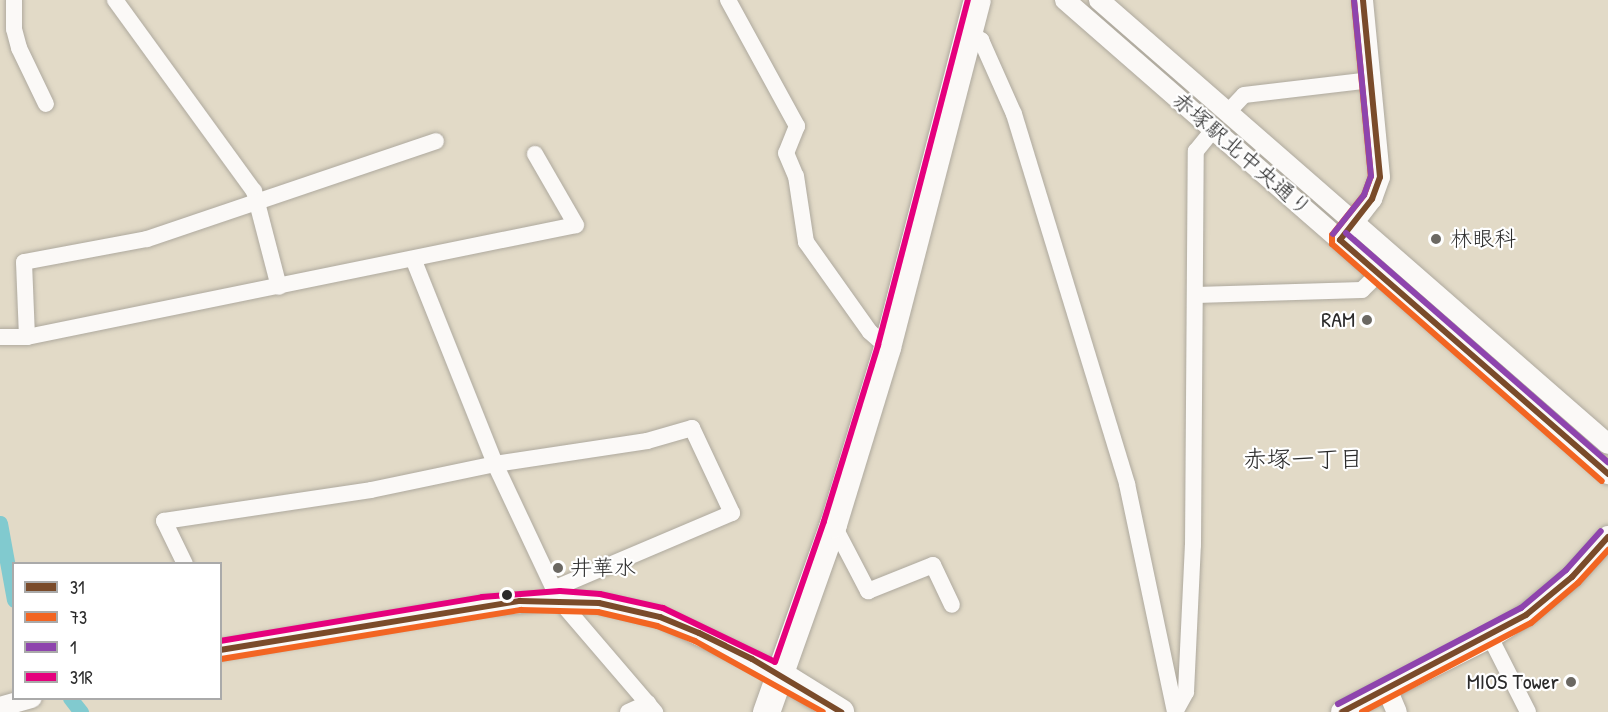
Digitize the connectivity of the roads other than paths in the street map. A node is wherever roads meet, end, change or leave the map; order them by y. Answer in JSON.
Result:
{"nodes":[{"id":1,"x":15,"y":0,"type":"edge"},
{"id":2,"x":115,"y":0,"type":"edge"},
{"id":3,"x":728,"y":0,"type":"edge"},
{"id":4,"x":977,"y":0,"type":"edge"},
{"id":5,"x":1065,"y":0,"type":"edge"},
{"id":6,"x":1099,"y":0,"type":"edge"},
{"id":7,"x":1363,"y":0,"type":"edge"},
{"id":8,"x":967,"y":36,"type":"junction"},
{"id":9,"x":1181,"y":71,"type":"junction"},
{"id":10,"x":1371,"y":80,"type":"junction"},
{"id":11,"x":1165,"y":87,"type":"junction"},
{"id":12,"x":46,"y":104,"type":"dead end"},
{"id":13,"x":1228,"y":112,"type":"junction"},
{"id":14,"x":1214,"y":129,"type":"junction"},
{"id":15,"x":436,"y":141,"type":"dead end"},
{"id":16,"x":535,"y":154,"type":"dead end"},
{"id":17,"x":257,"y":202,"type":"junction"},
{"id":18,"x":1354,"y":222,"type":"junction"},
{"id":19,"x":1340,"y":240,"type":"junction"},
{"id":20,"x":414,"y":261,"type":"junction"},
{"id":21,"x":1378,"y":274,"type":"junction"},
{"id":22,"x":279,"y":287,"type":"junction"},
{"id":23,"x":1196,"y":295,"type":"junction"},
{"id":24,"x":0,"y":337,"type":"edge"},
{"id":25,"x":27,"y":338,"type":"junction"},
{"id":26,"x":887,"y":347,"type":"junction"},
{"id":27,"x":1608,"y":444,"type":"edge"},
{"id":28,"x":495,"y":464,"type":"junction"},
{"id":29,"x":1608,"y":474,"type":"edge"},
{"id":30,"x":833,"y":524,"type":"junction"},
{"id":31,"x":1608,"y":537,"type":"edge"},
{"id":32,"x":184,"y":562,"type":"edge"},
{"id":33,"x":556,"y":595,"type":"junction"},
{"id":34,"x":952,"y":605,"type":"dead end"},
{"id":35,"x":1490,"y":637,"type":"junction"},
{"id":36,"x":223,"y":645,"type":"edge"},
{"id":37,"x":780,"y":675,"type":"junction"},
{"id":38,"x":1387,"y":689,"type":"junction"},
{"id":39,"x":28,"y":700,"type":"edge"},
{"id":40,"x":0,"y":708,"type":"edge"},
{"id":41,"x":651,"y":708,"type":"edge"},
{"id":42,"x":627,"y":712,"type":"edge"},
{"id":43,"x":766,"y":712,"type":"edge"},
{"id":44,"x":841,"y":712,"type":"edge"},
{"id":45,"x":1175,"y":712,"type":"edge"},
{"id":46,"x":1342,"y":712,"type":"edge"},
{"id":47,"x":1397,"y":712,"type":"edge"},
{"id":48,"x":1528,"y":712,"type":"edge"}],
"edges":[{"from":1,"to":12,"type":"street"},
{"from":2,"to":17,"type":"street"},
{"from":3,"to":26,"type":"street"},
{"from":4,"to":8,"type":"highway"},
{"from":5,"to":11,"type":"street","name":"赤塚駅北中央通り"},
{"from":6,"to":9,"type":"street","name":"赤塚駅北中央通り"},
{"from":7,"to":10,"type":"street"},
{"from":8,"to":26,"type":"highway"},
{"from":8,"to":45,"type":"street"},
{"from":9,"to":11,"type":"street"},
{"from":9,"to":13,"type":"street","name":"赤塚駅北中央通り"},
{"from":10,"to":13,"type":"street"},
{"from":10,"to":18,"type":"street"},
{"from":11,"to":14,"type":"street","name":"赤塚駅北中央通り"},
{"from":13,"to":18,"type":"street","name":"赤塚駅北中央通り"},
{"from":14,"to":19,"type":"street","name":"赤塚駅北中央通り"},
{"from":14,"to":23,"type":"street"},
{"from":15,"to":17,"type":"street"},
{"from":16,"to":20,"type":"street"},
{"from":17,"to":22,"type":"street"},
{"from":17,"to":25,"type":"street"},
{"from":18,"to":19,"type":"street"},
{"from":18,"to":27,"type":"street","name":"赤塚駅北中央通り"},
{"from":19,"to":21,"type":"street","name":"赤塚駅北中央通り"},
{"from":20,"to":22,"type":"street"},
{"from":20,"to":28,"type":"street"},
{"from":21,"to":23,"type":"street"},
{"from":21,"to":29,"type":"street","name":"赤塚駅北中央通り"},
{"from":22,"to":25,"type":"street"},
{"from":23,"to":45,"type":"street"},
{"from":24,"to":25,"type":"street"},
{"from":26,"to":30,"type":"highway"},
{"from":28,"to":32,"type":"street"},
{"from":28,"to":33,"type":"street"},
{"from":28,"to":33,"type":"street"},
{"from":30,"to":34,"type":"street"},
{"from":30,"to":37,"type":"highway"},
{"from":31,"to":35,"type":"main road"},
{"from":33,"to":36,"type":"street"},
{"from":33,"to":37,"type":"street"},
{"from":33,"to":41,"type":"street"},
{"from":35,"to":38,"type":"main road"},
{"from":35,"to":48,"type":"street"},
{"from":37,"to":43,"type":"highway"},
{"from":37,"to":44,"type":"main road"},
{"from":38,"to":46,"type":"main road"},
{"from":38,"to":47,"type":"street"},
{"from":39,"to":40,"type":"street"},
{"from":41,"to":42,"type":"street"}]}
